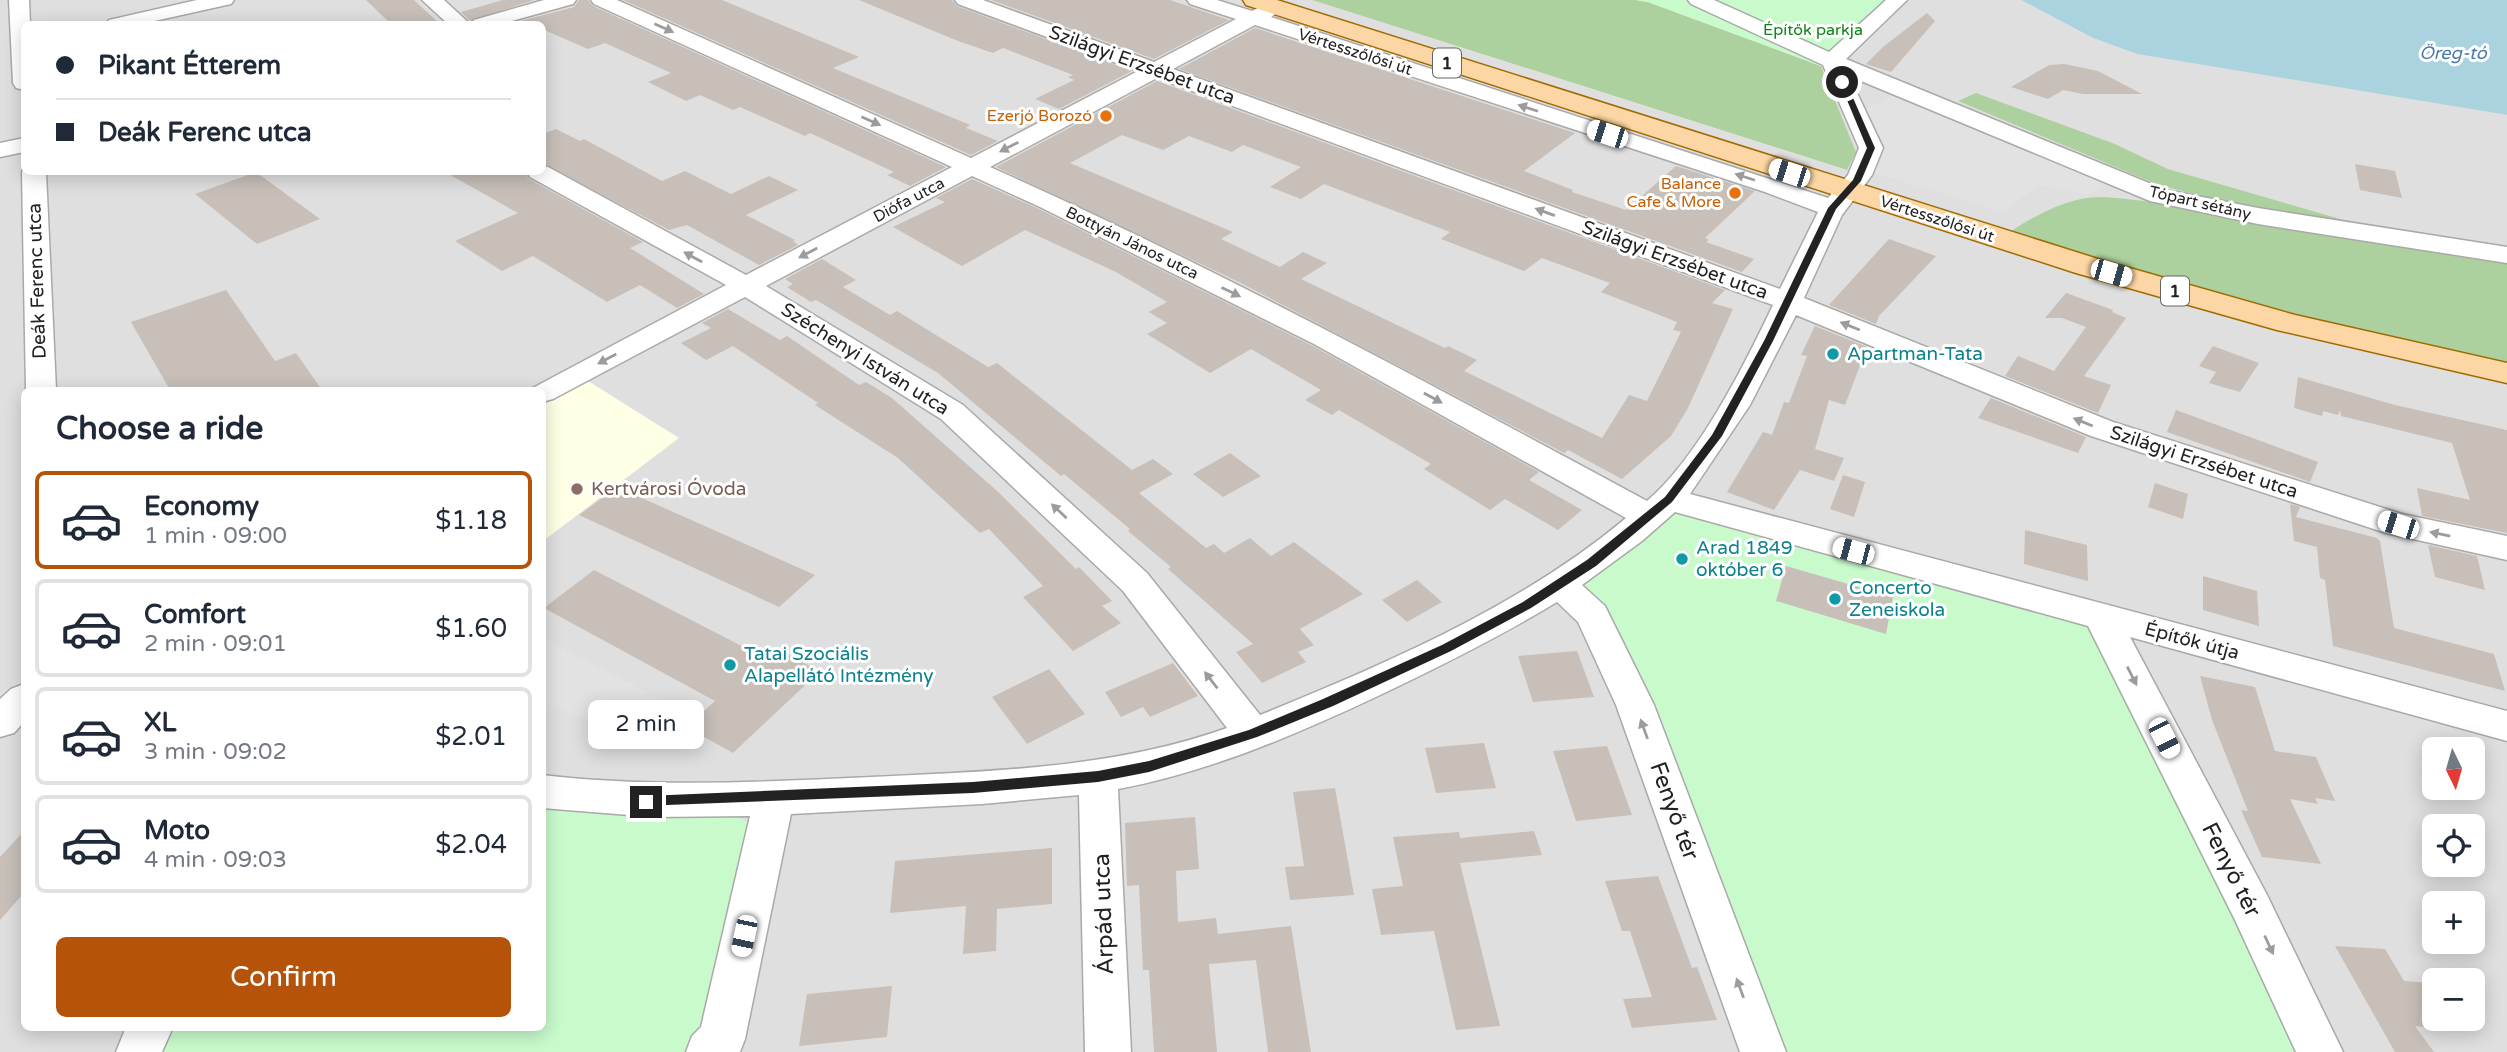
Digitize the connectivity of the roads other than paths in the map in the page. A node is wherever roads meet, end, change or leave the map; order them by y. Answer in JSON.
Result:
{"nodes":[{"id":1,"x":19,"y":0,"type":"edge"},
{"id":2,"x":224,"y":0,"type":"edge"},
{"id":3,"x":432,"y":0,"type":"edge"},
{"id":4,"x":566,"y":0,"type":"edge"},
{"id":5,"x":601,"y":0,"type":"edge"},
{"id":6,"x":965,"y":0,"type":"edge"},
{"id":7,"x":1197,"y":0,"type":"edge"},
{"id":8,"x":1698,"y":0,"type":"edge"},
{"id":9,"x":1897,"y":0,"type":"edge"},
{"id":10,"x":1261,"y":8,"type":"edge"},
{"id":11,"x":130,"y":21,"type":"edge"},
{"id":12,"x":456,"y":21,"type":"edge"},
{"id":13,"x":492,"y":21,"type":"edge"},
{"id":14,"x":15,"y":47,"type":"edge"},
{"id":15,"x":1832,"y":61,"type":"junction"},
{"id":16,"x":21,"y":71,"type":"edge"},
{"id":17,"x":1157,"y":71,"type":"junction"},
{"id":18,"x":21,"y":146,"type":"edge"},
{"id":19,"x":0,"y":150,"type":"edge"},
{"id":20,"x":973,"y":166,"type":"junction"},
{"id":21,"x":34,"y":175,"type":"edge"},
{"id":22,"x":544,"y":175,"type":"edge"},
{"id":23,"x":1840,"y":200,"type":"junction"},
{"id":24,"x":2507,"y":255,"type":"edge"},
{"id":25,"x":745,"y":285,"type":"junction"},
{"id":26,"x":1787,"y":301,"type":"junction"},
{"id":27,"x":2507,"y":373,"type":"edge"},
{"id":28,"x":41,"y":387,"type":"edge"},
{"id":29,"x":546,"y":391,"type":"edge"},
{"id":30,"x":1658,"y":508,"type":"junction"},
{"id":31,"x":2507,"y":548,"type":"edge"},
{"id":32,"x":1560,"y":584,"type":"junction"},
{"id":33,"x":2101,"y":616,"type":"junction"},
{"id":34,"x":21,"y":702,"type":"edge"},
{"id":35,"x":0,"y":722,"type":"edge"},
{"id":36,"x":2507,"y":726,"type":"edge"},
{"id":37,"x":1253,"y":734,"type":"junction"},
{"id":38,"x":1098,"y":776,"type":"junction"},
{"id":39,"x":546,"y":792,"type":"edge"},
{"id":40,"x":774,"y":798,"type":"junction"},
{"id":41,"x":148,"y":1031,"type":"edge"},
{"id":42,"x":139,"y":1052,"type":"edge"},
{"id":43,"x":709,"y":1052,"type":"edge"},
{"id":44,"x":1108,"y":1052,"type":"edge"},
{"id":45,"x":1763,"y":1052,"type":"edge"},
{"id":46,"x":2320,"y":1052,"type":"edge"}],
"edges":[{"from":1,"to":14,"type":"street"},
{"from":2,"to":11,"type":"street"},
{"from":3,"to":12,"type":"street"},
{"from":4,"to":13,"type":"street"},
{"from":5,"to":20,"type":"street","name":"Bottyán János utca","one_way":true},
{"from":6,"to":17,"type":"street","name":"Szilágyi Erzsébet utca"},
{"from":7,"to":10,"type":"street","name":"Vértesszőlősi út"},
{"from":8,"to":15,"type":"street","name":"Tópart sétány"},
{"from":9,"to":15,"type":"street"},
{"from":10,"to":17,"type":"street","name":"Diófa utca"},
{"from":10,"to":23,"type":"main road","name":"Vértesszőlősi út","number":"1"},
{"from":14,"to":16,"type":"street"},
{"from":15,"to":23,"type":"street"},
{"from":15,"to":24,"type":"street","name":"Tópart sétány"},
{"from":17,"to":20,"type":"street","name":"Diófa utca","one_way":true},
{"from":26,"to":17,"type":"street","name":"Szilágyi Erzsébet utca","one_way":true},
{"from":18,"to":19,"type":"street"},
{"from":20,"to":25,"type":"street","name":"Diófa utca","one_way":true},
{"from":20,"to":30,"type":"street","name":"Bottyán János utca","one_way":true},
{"from":21,"to":28,"type":"street","name":"Deák Ferenc utca"},
{"from":25,"to":22,"type":"street","name":"Széchenyi István utca","one_way":true},
{"from":23,"to":26,"type":"street"},
{"from":23,"to":27,"type":"main road","name":"Vértesszőlősi út","number":"1"},
{"from":25,"to":29,"type":"street","name":"Diófa utca","one_way":true},
{"from":37,"to":25,"type":"street","name":"Széchenyi István utca","one_way":true},
{"from":26,"to":30,"type":"street"},
{"from":31,"to":26,"type":"street","name":"Szilágyi Erzsébet utca","one_way":true},
{"from":30,"to":32,"type":"street"},
{"from":30,"to":33,"type":"street","name":"Építők útja"},
{"from":32,"to":37,"type":"street"},
{"from":45,"to":32,"type":"street","name":"Fenyő tér","one_way":true},
{"from":33,"to":36,"type":"street","name":"Építők útja"},
{"from":33,"to":46,"type":"street","name":"Fenyő tér","one_way":true},
{"from":34,"to":35,"type":"street"},
{"from":37,"to":38,"type":"street"},
{"from":38,"to":40,"type":"street"},
{"from":38,"to":44,"type":"street","name":"Árpád utca"},
{"from":39,"to":40,"type":"street"},
{"from":40,"to":43,"type":"street"},
{"from":41,"to":42,"type":"street"}]}
